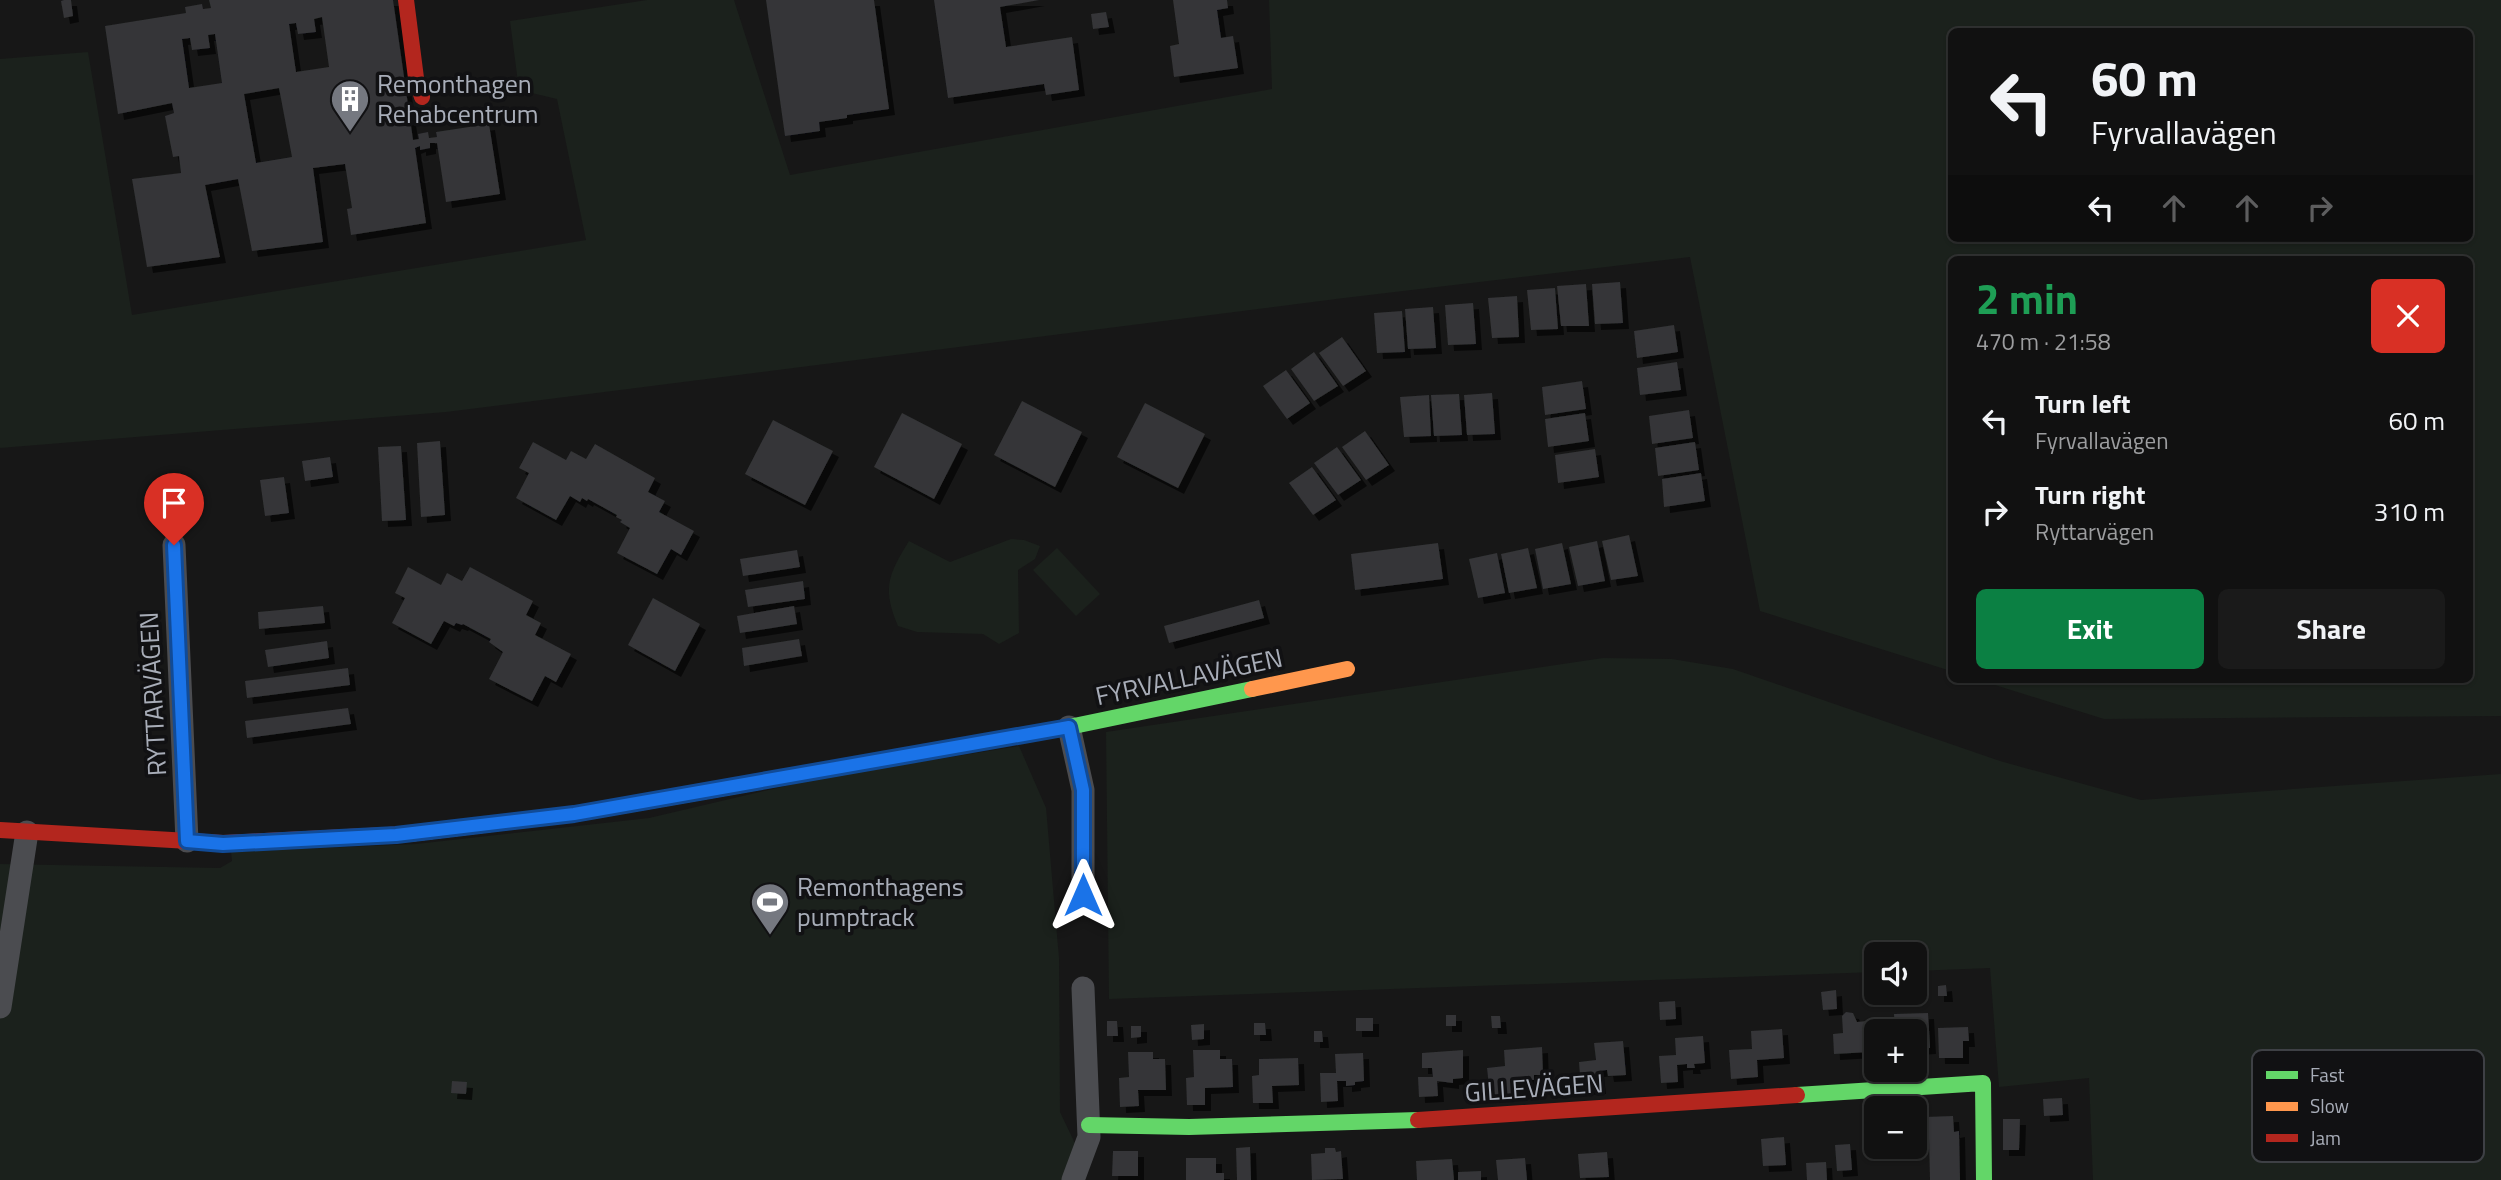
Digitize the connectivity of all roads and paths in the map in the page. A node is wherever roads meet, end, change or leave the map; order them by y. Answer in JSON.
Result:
{"nodes":[{"id":1,"x":406,"y":0,"type":"edge"},
{"id":2,"x":422,"y":97,"type":"dead end"},
{"id":3,"x":174,"y":545,"type":"dead end"},
{"id":4,"x":1347,"y":669,"type":"dead end"},
{"id":5,"x":1069,"y":727,"type":"junction"},
{"id":6,"x":0,"y":830,"type":"edge"},
{"id":7,"x":27,"y":832,"type":"junction"},
{"id":8,"x":187,"y":841,"type":"junction"},
{"id":9,"x":1083,"y":895,"type":"dead end"},
{"id":10,"x":1083,"y":988,"type":"dead end"},
{"id":11,"x":0,"y":1007,"type":"edge"},
{"id":12,"x":1088,"y":1125,"type":"junction"},
{"id":13,"x":1073,"y":1180,"type":"edge"},
{"id":14,"x":1984,"y":1180,"type":"edge"}],
"edges":[{"from":1,"to":2,"type":"street"},
{"from":3,"to":8,"type":"street","name":"RYTTARVÄGEN"},
{"from":4,"to":5,"type":"street","name":"FYRVALLAVÄGEN"},
{"from":5,"to":8,"type":"street","name":"FYRVALLAVÄGEN"},
{"from":5,"to":9,"type":"street"},
{"from":6,"to":7,"type":"street","name":"FYRVALLAVÄGEN"},
{"from":7,"to":8,"type":"street","name":"FYRVALLAVÄGEN"},
{"from":7,"to":11,"type":"street"},
{"from":10,"to":12,"type":"street"},
{"from":12,"to":13,"type":"street"},
{"from":12,"to":14,"type":"street","name":"GILLEVÄGEN"}]}
